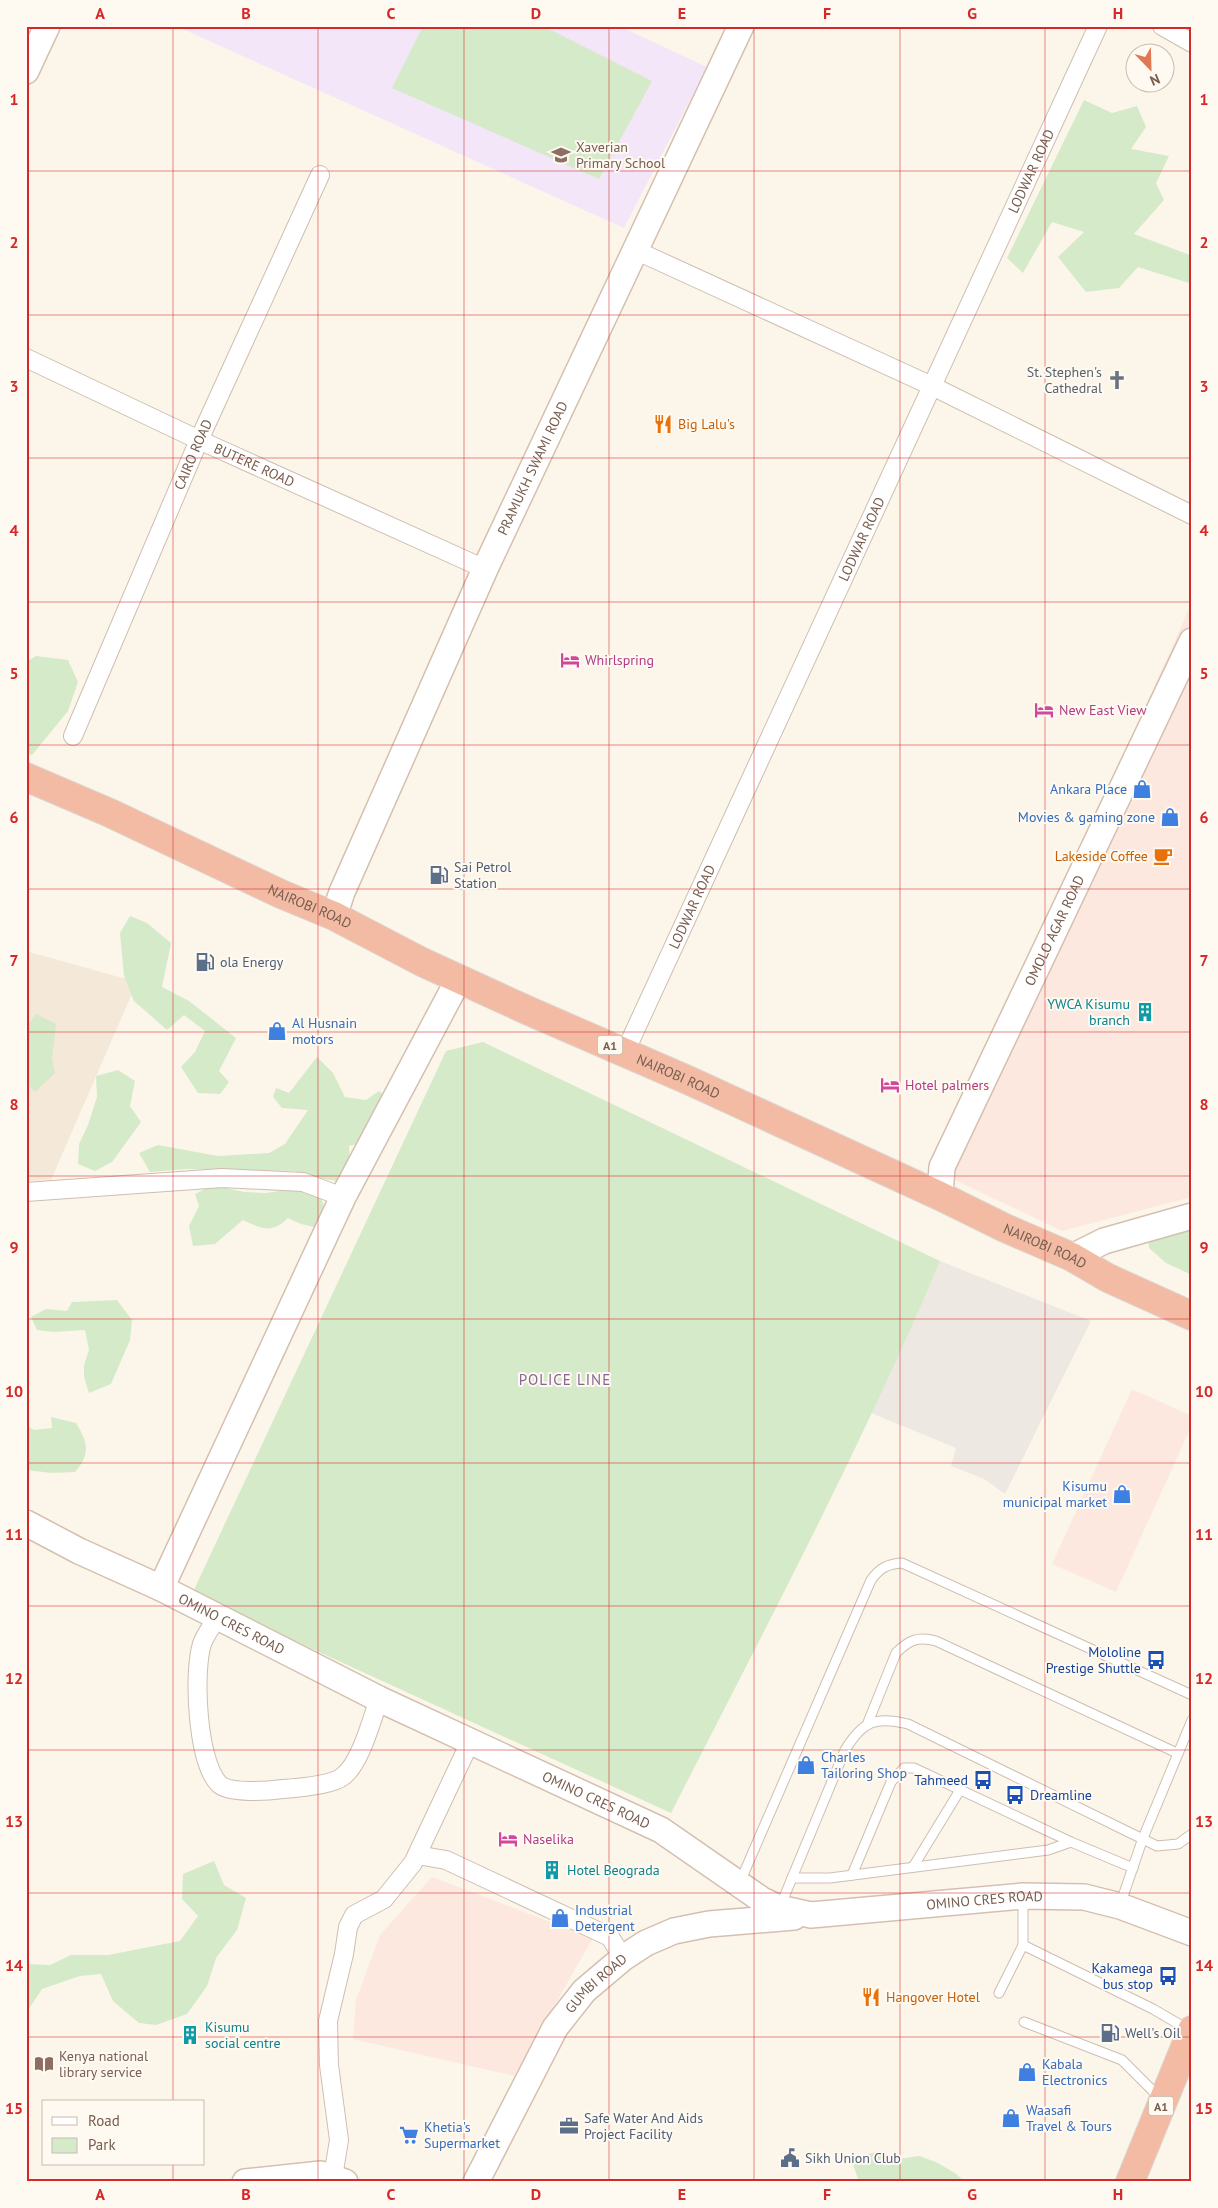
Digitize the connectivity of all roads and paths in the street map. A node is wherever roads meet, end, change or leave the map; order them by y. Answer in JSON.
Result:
{"nodes":[{"id":1,"x":47,"y":26,"type":"edge"},
{"id":2,"x":741,"y":26,"type":"edge"},
{"id":3,"x":1098,"y":26,"type":"edge"},
{"id":4,"x":1162,"y":26,"type":"edge"},
{"id":5,"x":1192,"y":43,"type":"edge"},
{"id":6,"x":26,"y":71,"type":"edge"},
{"id":7,"x":320,"y":175,"type":"dead end"},
{"id":8,"x":635,"y":250,"type":"junction"},
{"id":9,"x":26,"y":358,"type":"edge"},
{"id":10,"x":932,"y":386,"type":"junction"},
{"id":11,"x":198,"y":440,"type":"junction"},
{"id":12,"x":1192,"y":515,"type":"edge"},
{"id":13,"x":485,"y":569,"type":"junction"},
{"id":14,"x":1192,"y":641,"type":"edge"},
{"id":15,"x":73,"y":736,"type":"dead end"},
{"id":16,"x":26,"y":777,"type":"edge"},
{"id":17,"x":26,"y":787,"type":"edge"},
{"id":18,"x":334,"y":916,"type":"junction"},
{"id":19,"x":456,"y":986,"type":"junction"},
{"id":20,"x":625,"y":1052,"type":"junction"},
{"id":21,"x":26,"y":1192,"type":"edge"},
{"id":22,"x":940,"y":1196,"type":"junction"},
{"id":23,"x":343,"y":1197,"type":"junction"},
{"id":24,"x":1192,"y":1216,"type":"edge"},
{"id":25,"x":1072,"y":1257,"type":"junction"},
{"id":26,"x":1192,"y":1317,"type":"edge"},
{"id":27,"x":26,"y":1523,"type":"edge"},
{"id":28,"x":161,"y":1588,"type":"junction"},
{"id":29,"x":217,"y":1617,"type":"junction"},
{"id":30,"x":1192,"y":1695,"type":"edge"},
{"id":31,"x":380,"y":1699,"type":"junction"},
{"id":32,"x":1192,"y":1720,"type":"edge"},
{"id":33,"x":867,"y":1725,"type":"junction"},
{"id":34,"x":471,"y":1740,"type":"junction"},
{"id":35,"x":1177,"y":1753,"type":"junction"},
{"id":36,"x":960,"y":1790,"type":"junction"},
{"id":37,"x":1192,"y":1834,"type":"edge"},
{"id":38,"x":1143,"y":1838,"type":"junction"},
{"id":39,"x":1072,"y":1842,"type":"junction"},
{"id":40,"x":417,"y":1855,"type":"junction"},
{"id":41,"x":913,"y":1867,"type":"junction"},
{"id":42,"x":1133,"y":1868,"type":"junction"},
{"id":43,"x":852,"y":1875,"type":"junction"},
{"id":44,"x":792,"y":1878,"type":"junction"},
{"id":45,"x":739,"y":1885,"type":"junction"},
{"id":46,"x":1023,"y":1896,"type":"junction"},
{"id":47,"x":1120,"y":1906,"type":"junction"},
{"id":48,"x":780,"y":1908,"type":"junction"},
{"id":49,"x":811,"y":1915,"type":"junction"},
{"id":50,"x":1192,"y":1932,"type":"edge"},
{"id":51,"x":1023,"y":1944,"type":"junction"},
{"id":52,"x":623,"y":1958,"type":"junction"},
{"id":53,"x":999,"y":1993,"type":"dead end"},
{"id":54,"x":1024,"y":2022,"type":"dead end"},
{"id":55,"x":1191,"y":2031,"type":"edge"},
{"id":56,"x":1192,"y":2075,"type":"edge"},
{"id":57,"x":1163,"y":2102,"type":"junction"},
{"id":58,"x":339,"y":2179,"type":"edge"},
{"id":59,"x":245,"y":2182,"type":"edge"},
{"id":60,"x":476,"y":2182,"type":"edge"},
{"id":61,"x":1130,"y":2182,"type":"edge"},
{"id":62,"x":1146,"y":2182,"type":"edge"}],
"edges":[{"from":1,"to":6,"type":"street"},
{"from":2,"to":8,"type":"street","name":"PRAMUKH SWAMI ROAD"},
{"from":3,"to":10,"type":"street","name":"LODWAR ROAD"},
{"from":4,"to":5,"type":"street"},
{"from":7,"to":11,"type":"street","name":"CAIRO ROAD"},
{"from":8,"to":10,"type":"street"},
{"from":8,"to":13,"type":"street","name":"PRAMUKH SWAMI ROAD"},
{"from":9,"to":11,"type":"street","name":"BUTERE ROAD"},
{"from":10,"to":12,"type":"street"},
{"from":10,"to":20,"type":"street","name":"LODWAR ROAD"},
{"from":11,"to":13,"type":"street","name":"BUTERE ROAD"},
{"from":11,"to":15,"type":"street","name":"CAIRO ROAD"},
{"from":13,"to":18,"type":"street","name":"PRAMUKH SWAMI ROAD"},
{"from":14,"to":22,"type":"street","name":"OMOLO AGAR ROAD"},
{"from":16,"to":18,"type":"highway","name":"NAIROBI ROAD","number":"A1"},
{"from":17,"to":19,"type":"highway","name":"NAIROBI ROAD","number":"A1"},
{"from":18,"to":20,"type":"highway","name":"NAIROBI ROAD","number":"A1"},
{"from":19,"to":23,"type":"street"},
{"from":19,"to":26,"type":"highway","name":"NAIROBI ROAD","number":"A1"},
{"from":20,"to":22,"type":"highway","name":"NAIROBI ROAD","number":"A1"},
{"from":21,"to":23,"type":"street"},
{"from":22,"to":25,"type":"highway","name":"NAIROBI ROAD","number":"A1"},
{"from":23,"to":28,"type":"street"},
{"from":24,"to":25,"type":"street"},
{"from":25,"to":26,"type":"highway","name":"NAIROBI ROAD","number":"A1"},
{"from":27,"to":28,"type":"street","name":"OMINO CRES ROAD"},
{"from":28,"to":29,"type":"street","name":"OMINO CRES ROAD"},
{"from":29,"to":31,"type":"street","name":"OMINO CRES ROAD"},
{"from":29,"to":31,"type":"street"},
{"from":30,"to":45,"type":"lane"},
{"from":31,"to":34,"type":"street","name":"OMINO CRES ROAD"},
{"from":32,"to":35,"type":"lane"},
{"from":33,"to":35,"type":"lane"},
{"from":33,"to":38,"type":"lane"},
{"from":33,"to":44,"type":"lane"},
{"from":34,"to":40,"type":"street"},
{"from":34,"to":45,"type":"street","name":"OMINO CRES ROAD"},
{"from":35,"to":38,"type":"lane"},
{"from":36,"to":39,"type":"lane"},
{"from":36,"to":41,"type":"lane"},
{"from":36,"to":43,"type":"lane"},
{"from":37,"to":38,"type":"lane"},
{"from":38,"to":42,"type":"lane"},
{"from":39,"to":41,"type":"lane"},
{"from":39,"to":42,"type":"lane"},
{"from":40,"to":52,"type":"street"},
{"from":40,"to":58,"type":"street"},
{"from":41,"to":43,"type":"lane"},
{"from":42,"to":47,"type":"lane"},
{"from":43,"to":44,"type":"lane"},
{"from":44,"to":48,"type":"lane"},
{"from":45,"to":48,"type":"street","name":"OMINO CRES ROAD"},
{"from":46,"to":47,"type":"street","name":"OMINO CRES ROAD"},
{"from":46,"to":49,"type":"street","name":"OMINO CRES ROAD"},
{"from":46,"to":51,"type":"lane"},
{"from":47,"to":50,"type":"street","name":"OMINO CRES ROAD"},
{"from":48,"to":49,"type":"street","name":"OMINO CRES ROAD"},
{"from":49,"to":52,"type":"street","name":"GUMBI ROAD"},
{"from":51,"to":53,"type":"lane"},
{"from":51,"to":55,"type":"lane"},
{"from":52,"to":60,"type":"street","name":"GUMBI ROAD"},
{"from":54,"to":57,"type":"lane"},
{"from":55,"to":57,"type":"highway","number":"A1"},
{"from":56,"to":62,"type":"highway","number":"A1"},
{"from":57,"to":61,"type":"highway","number":"A1"},
{"from":58,"to":59,"type":"street"}]}
